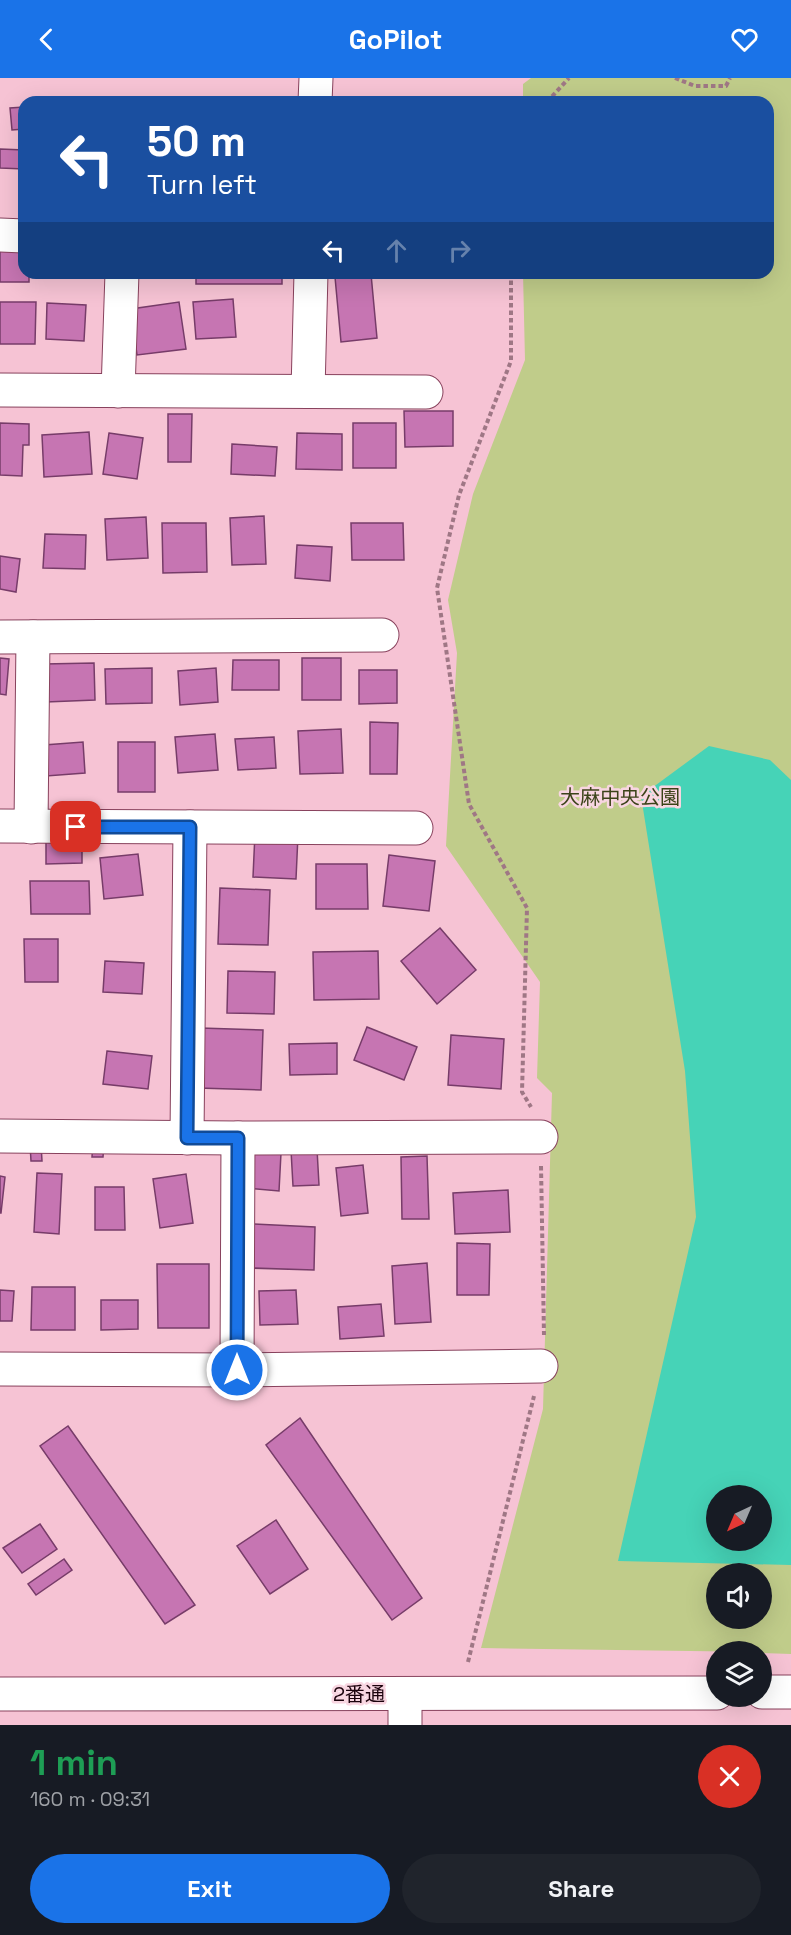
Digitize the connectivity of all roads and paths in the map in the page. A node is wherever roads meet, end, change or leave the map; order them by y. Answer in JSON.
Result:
{"nodes":[{"id":1,"x":316,"y":78,"type":"edge"},
{"id":2,"x":569,"y":78,"type":"edge"},
{"id":3,"x":675,"y":78,"type":"edge"},
{"id":4,"x":730,"y":78,"type":"edge"},
{"id":5,"x":315,"y":96,"type":"edge"},
{"id":6,"x":552,"y":96,"type":"edge"},
{"id":7,"x":0,"y":236,"type":"edge"},
{"id":8,"x":18,"y":236,"type":"edge"},
{"id":9,"x":122,"y":279,"type":"edge"},
{"id":10,"x":311,"y":279,"type":"edge"},
{"id":11,"x":512,"y":279,"type":"edge"},
{"id":12,"x":0,"y":390,"type":"edge"},
{"id":13,"x":118,"y":391,"type":"junction"},
{"id":14,"x":308,"y":391,"type":"junction"},
{"id":15,"x":426,"y":392,"type":"dead end"},
{"id":16,"x":382,"y":635,"type":"dead end"},
{"id":17,"x":33,"y":636,"type":"junction"},
{"id":18,"x":0,"y":637,"type":"edge"},
{"id":19,"x":15,"y":826,"type":"edge"},
{"id":20,"x":190,"y":827,"type":"junction"},
{"id":21,"x":416,"y":828,"type":"dead end"},
{"id":22,"x":0,"y":1136,"type":"edge"},
{"id":23,"x":540,"y":1137,"type":"junction"},
{"id":24,"x":187,"y":1138,"type":"junction"},
{"id":25,"x":238,"y":1138,"type":"junction"},
{"id":26,"x":542,"y":1366,"type":"junction"},
{"id":27,"x":0,"y":1369,"type":"edge"},
{"id":28,"x":237,"y":1370,"type":"junction"},
{"id":29,"x":772,"y":1692,"type":"edge"},
{"id":30,"x":791,"y":1692,"type":"edge"},
{"id":31,"x":706,"y":1693,"type":"edge"},
{"id":32,"x":0,"y":1694,"type":"edge"},
{"id":33,"x":460,"y":1694,"type":"junction"},
{"id":34,"x":405,"y":1710,"type":"edge"}],
"edges":[{"from":1,"to":5,"type":"street"},
{"from":2,"to":6,"type":"path"},
{"from":3,"to":4,"type":"path"},
{"from":7,"to":8,"type":"street"},
{"from":9,"to":13,"type":"street"},
{"from":10,"to":14,"type":"street"},
{"from":11,"to":23,"type":"path"},
{"from":12,"to":13,"type":"street"},
{"from":13,"to":14,"type":"street"},
{"from":14,"to":15,"type":"street"},
{"from":16,"to":17,"type":"street"},
{"from":17,"to":18,"type":"street"},
{"from":17,"to":19,"type":"street"},
{"from":19,"to":20,"type":"street"},
{"from":20,"to":21,"type":"street"},
{"from":20,"to":24,"type":"street"},
{"from":22,"to":24,"type":"street"},
{"from":23,"to":25,"type":"street"},
{"from":23,"to":26,"type":"path"},
{"from":24,"to":25,"type":"street"},
{"from":25,"to":28,"type":"street"},
{"from":26,"to":28,"type":"street"},
{"from":26,"to":33,"type":"path"},
{"from":27,"to":28,"type":"street"},
{"from":29,"to":30,"type":"street"},
{"from":31,"to":33,"type":"street","name":"2番通"},
{"from":32,"to":34,"type":"street","name":"2番通"},
{"from":33,"to":34,"type":"street","name":"2番通"}]}
